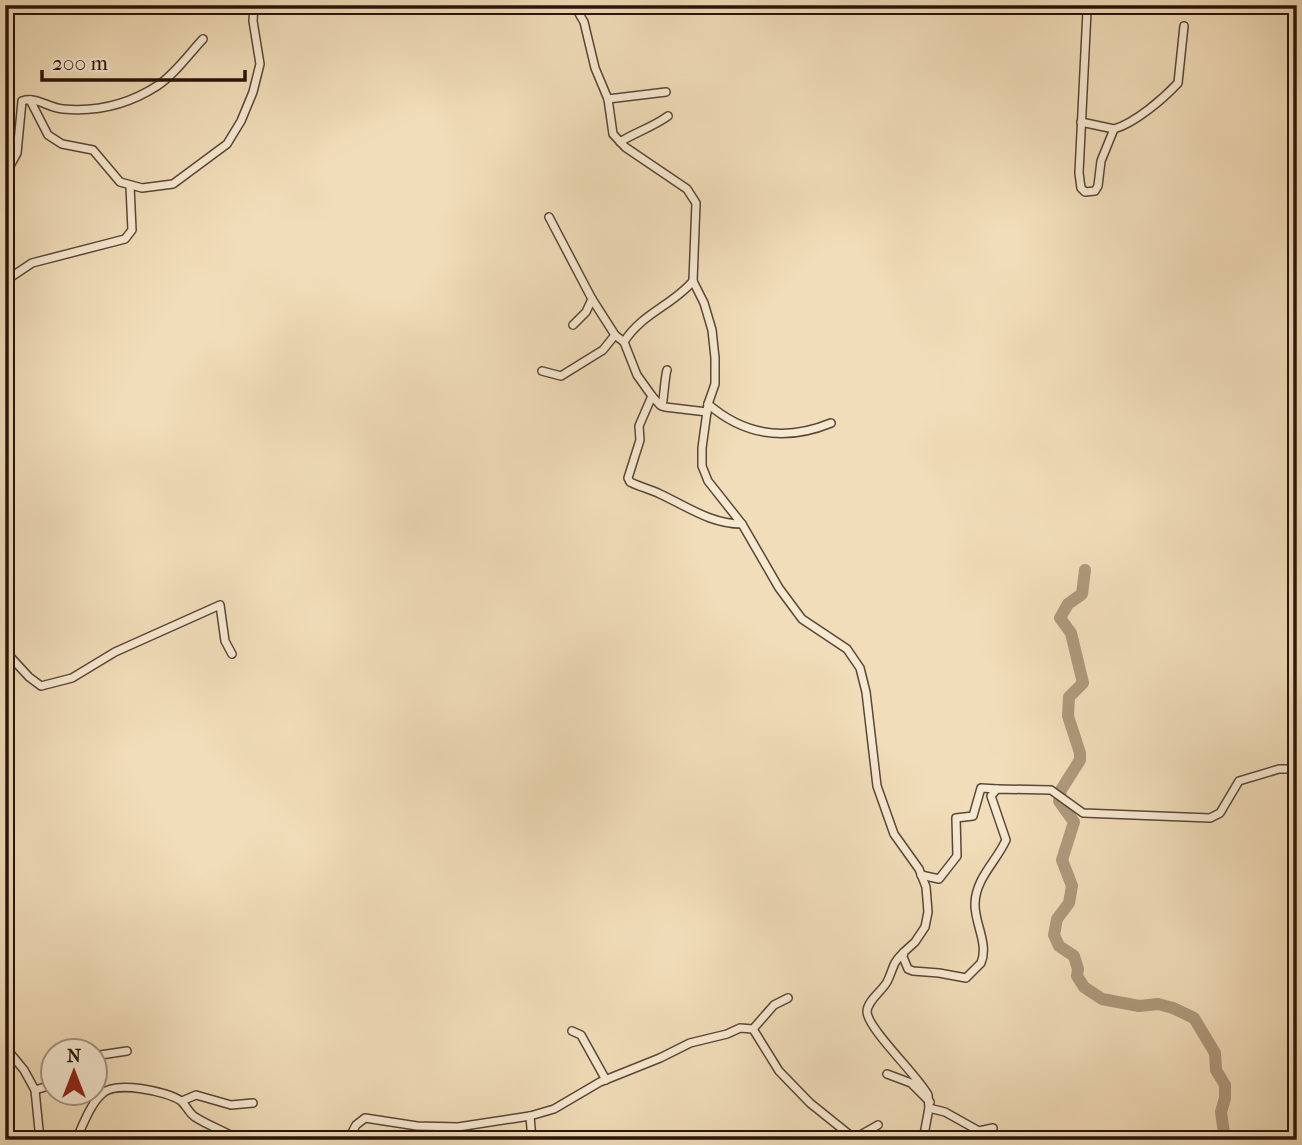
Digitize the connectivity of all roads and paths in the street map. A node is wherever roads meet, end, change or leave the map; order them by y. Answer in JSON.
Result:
{"nodes":[{"id":1,"x":254,"y":5,"type":"edge"},
{"id":2,"x":573,"y":5,"type":"edge"},
{"id":3,"x":1090,"y":5,"type":"edge"},
{"id":4,"x":1184,"y":26,"type":"dead end"},
{"id":5,"x":203,"y":39,"type":"dead end"},
{"id":6,"x":666,"y":92,"type":"dead end"},
{"id":7,"x":608,"y":99,"type":"junction"},
{"id":8,"x":30,"y":100,"type":"junction"},
{"id":9,"x":668,"y":116,"type":"dead end"},
{"id":10,"x":1081,"y":121,"type":"junction"},
{"id":11,"x":1114,"y":130,"type":"junction"},
{"id":12,"x":620,"y":142,"type":"junction"},
{"id":13,"x":5,"y":175,"type":"edge"},
{"id":14,"x":130,"y":186,"type":"junction"},
{"id":15,"x":549,"y":217,"type":"dead end"},
{"id":16,"x":5,"y":281,"type":"edge"},
{"id":17,"x":693,"y":281,"type":"junction"},
{"id":18,"x":592,"y":299,"type":"junction"},
{"id":19,"x":573,"y":325,"type":"dead end"},
{"id":20,"x":615,"y":335,"type":"junction"},
{"id":21,"x":624,"y":342,"type":"junction"},
{"id":22,"x":667,"y":370,"type":"dead end"},
{"id":23,"x":542,"y":371,"type":"dead end"},
{"id":24,"x":652,"y":396,"type":"junction"},
{"id":25,"x":662,"y":406,"type":"junction"},
{"id":26,"x":707,"y":408,"type":"junction"},
{"id":27,"x":831,"y":423,"type":"dead end"},
{"id":28,"x":742,"y":524,"type":"junction"},
{"id":29,"x":5,"y":651,"type":"edge"},
{"id":30,"x":232,"y":654,"type":"dead end"},
{"id":31,"x":1297,"y":769,"type":"edge"},
{"id":32,"x":997,"y":789,"type":"junction"},
{"id":33,"x":920,"y":875,"type":"junction"},
{"id":34,"x":904,"y":952,"type":"junction"},
{"id":35,"x":788,"y":998,"type":"dead end"},
{"id":36,"x":753,"y":1029,"type":"junction"},
{"id":37,"x":572,"y":1031,"type":"dead end"},
{"id":38,"x":5,"y":1047,"type":"edge"},
{"id":39,"x":127,"y":1051,"type":"dead end"},
{"id":40,"x":108,"y":1054,"type":"edge"},
{"id":41,"x":887,"y":1074,"type":"dead end"},
{"id":42,"x":606,"y":1080,"type":"junction"},
{"id":43,"x":38,"y":1089,"type":"edge"},
{"id":44,"x":35,"y":1090,"type":"junction"},
{"id":45,"x":182,"y":1101,"type":"junction"},
{"id":46,"x":253,"y":1102,"type":"dead end"},
{"id":47,"x":929,"y":1105,"type":"junction"},
{"id":48,"x":530,"y":1116,"type":"junction"},
{"id":49,"x":878,"y":1125,"type":"dead end"},
{"id":50,"x":993,"y":1128,"type":"dead end"},
{"id":51,"x":855,"y":1139,"type":"edge"},
{"id":52,"x":40,"y":1140,"type":"edge"},
{"id":53,"x":76,"y":1140,"type":"edge"},
{"id":54,"x":239,"y":1140,"type":"edge"},
{"id":55,"x":348,"y":1140,"type":"edge"},
{"id":56,"x":532,"y":1140,"type":"edge"},
{"id":57,"x":923,"y":1140,"type":"edge"}],
"edges":[{"from":1,"to":14,"type":"street"},
{"from":2,"to":7,"type":"street"},
{"from":3,"to":10,"type":"street"},
{"from":4,"to":11,"type":"street"},
{"from":5,"to":8,"type":"street"},
{"from":6,"to":7,"type":"street"},
{"from":7,"to":12,"type":"street"},
{"from":8,"to":13,"type":"street"},
{"from":8,"to":14,"type":"street"},
{"from":9,"to":12,"type":"street"},
{"from":10,"to":11,"type":"street"},
{"from":10,"to":11,"type":"street"},
{"from":12,"to":17,"type":"street"},
{"from":14,"to":16,"type":"street"},
{"from":15,"to":18,"type":"street"},
{"from":17,"to":21,"type":"street"},
{"from":17,"to":26,"type":"street"},
{"from":18,"to":19,"type":"street"},
{"from":18,"to":20,"type":"street"},
{"from":20,"to":21,"type":"street"},
{"from":20,"to":23,"type":"street"},
{"from":21,"to":24,"type":"street"},
{"from":22,"to":25,"type":"street"},
{"from":24,"to":25,"type":"street"},
{"from":24,"to":28,"type":"street"},
{"from":25,"to":26,"type":"street"},
{"from":26,"to":27,"type":"street"},
{"from":26,"to":28,"type":"street"},
{"from":28,"to":33,"type":"street"},
{"from":29,"to":30,"type":"street"},
{"from":31,"to":32,"type":"street"},
{"from":32,"to":33,"type":"street"},
{"from":32,"to":34,"type":"street"},
{"from":33,"to":34,"type":"street"},
{"from":34,"to":47,"type":"street"},
{"from":35,"to":36,"type":"street"},
{"from":36,"to":42,"type":"street"},
{"from":36,"to":51,"type":"street"},
{"from":37,"to":42,"type":"street"},
{"from":38,"to":44,"type":"street"},
{"from":39,"to":40,"type":"street"},
{"from":41,"to":47,"type":"street"},
{"from":42,"to":48,"type":"street"},
{"from":43,"to":44,"type":"street"},
{"from":44,"to":52,"type":"street"},
{"from":45,"to":46,"type":"street"},
{"from":45,"to":53,"type":"street"},
{"from":45,"to":54,"type":"street"},
{"from":47,"to":50,"type":"street"},
{"from":47,"to":57,"type":"street"},
{"from":48,"to":55,"type":"street"},
{"from":48,"to":56,"type":"street"},
{"from":49,"to":51,"type":"street"}]}
